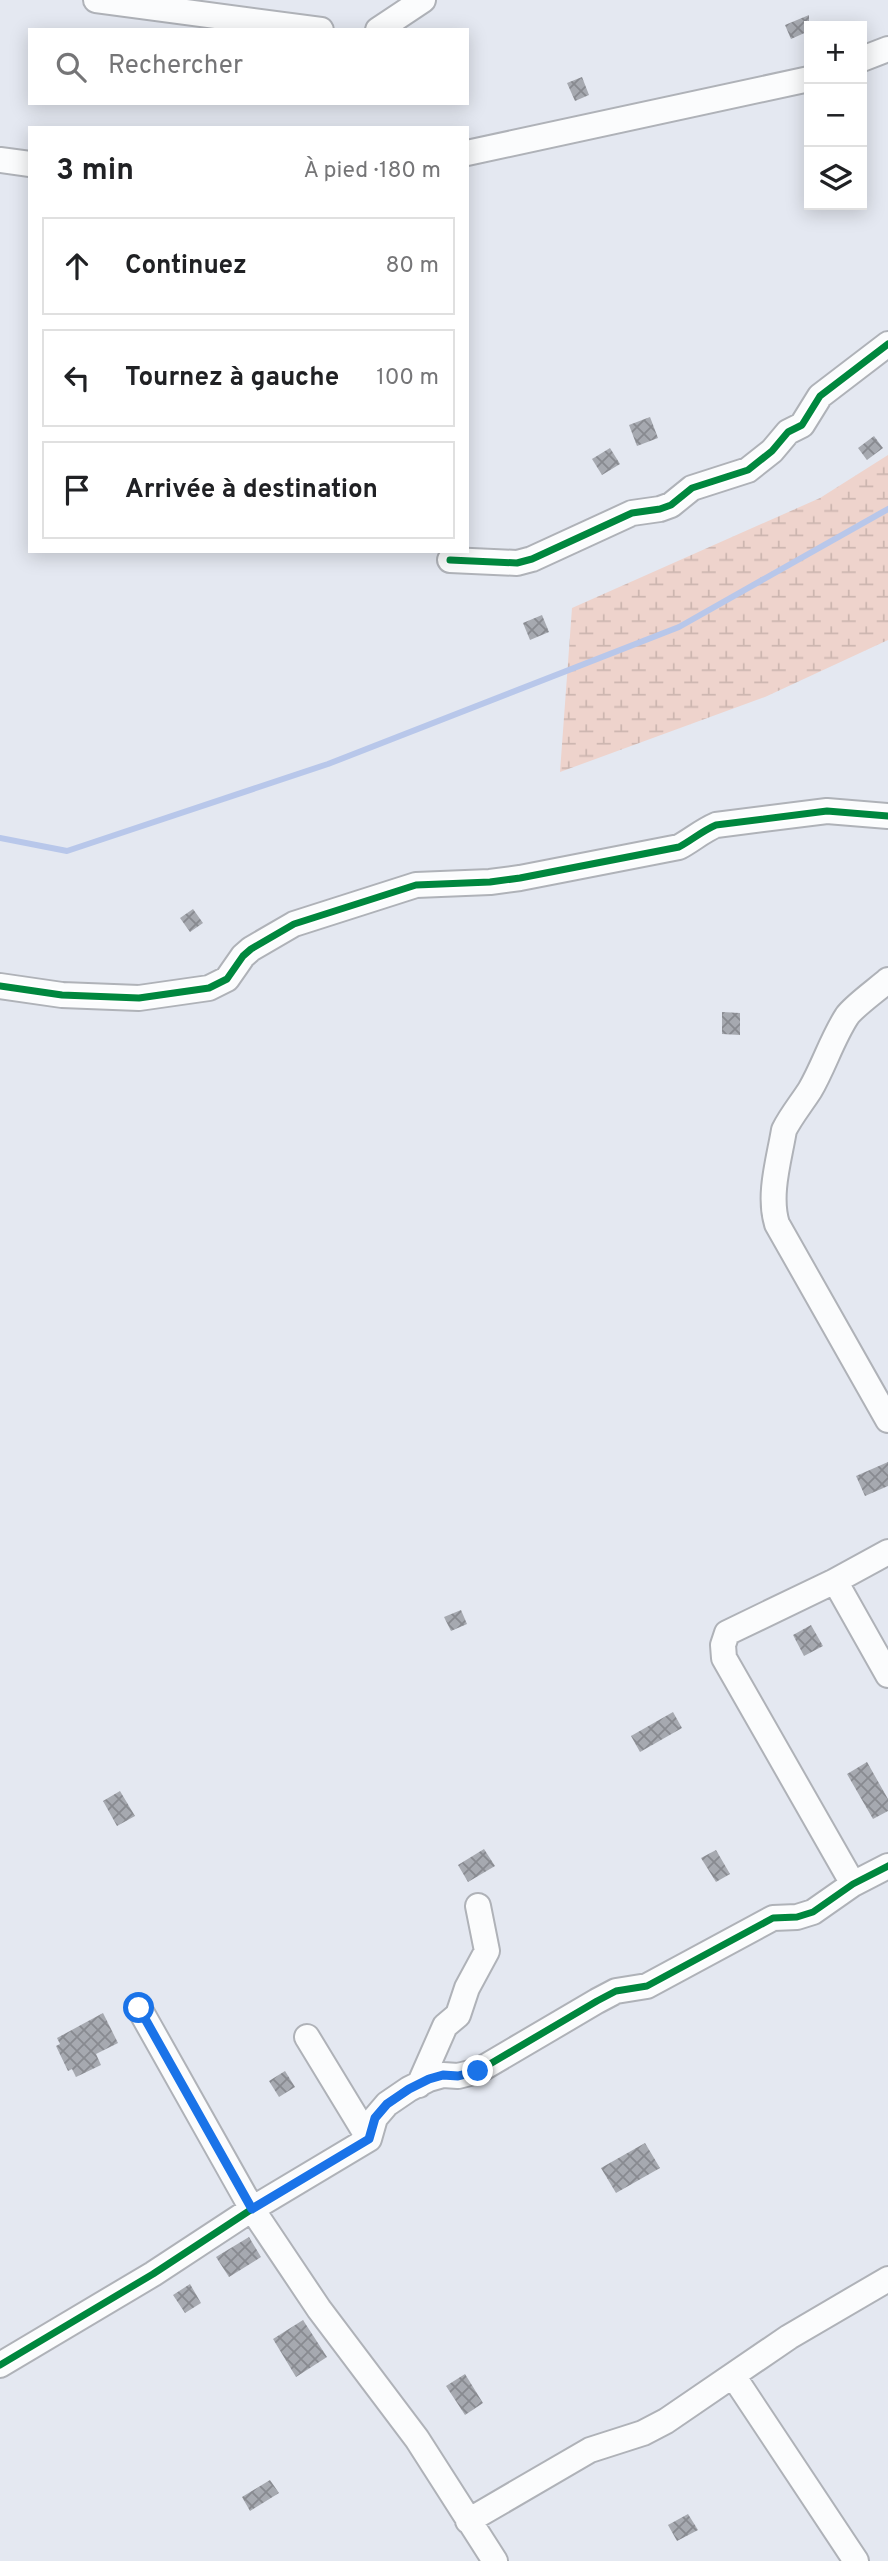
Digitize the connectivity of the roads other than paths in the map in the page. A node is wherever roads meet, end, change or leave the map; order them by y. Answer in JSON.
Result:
{"nodes":[{"id":1,"x":96,"y":0,"type":"edge"},
{"id":2,"x":423,"y":0,"type":"edge"},
{"id":3,"x":306,"y":28,"type":"edge"},
{"id":4,"x":381,"y":28,"type":"edge"},
{"id":5,"x":888,"y":49,"type":"edge"},
{"id":6,"x":867,"y":57,"type":"edge"},
{"id":7,"x":804,"y":80,"type":"edge"},
{"id":8,"x":469,"y":153,"type":"edge"},
{"id":9,"x":0,"y":160,"type":"edge"},
{"id":10,"x":28,"y":164,"type":"edge"},
{"id":11,"x":888,"y":344,"type":"edge"},
{"id":12,"x":450,"y":560,"type":"dead end"},
{"id":13,"x":888,"y":816,"type":"edge"},
{"id":14,"x":888,"y":980,"type":"edge"},
{"id":15,"x":0,"y":986,"type":"edge"},
{"id":16,"x":888,"y":1420,"type":"edge"},
{"id":17,"x":888,"y":1552,"type":"edge"},
{"id":18,"x":835,"y":1581,"type":"junction"},
{"id":19,"x":888,"y":1675,"type":"edge"},
{"id":20,"x":888,"y":1866,"type":"edge"},
{"id":21,"x":853,"y":1884,"type":"junction"},
{"id":22,"x":478,"y":1906,"type":"dead end"},
{"id":23,"x":139,"y":2008,"type":"dead end"},
{"id":24,"x":307,"y":2037,"type":"dead end"},
{"id":25,"x":419,"y":2085,"type":"junction"},
{"id":26,"x":369,"y":2139,"type":"junction"},
{"id":27,"x":252,"y":2209,"type":"junction"},
{"id":28,"x":888,"y":2279,"type":"edge"},
{"id":29,"x":0,"y":2365,"type":"edge"},
{"id":30,"x":734,"y":2377,"type":"junction"},
{"id":31,"x":468,"y":2521,"type":"junction"},
{"id":32,"x":495,"y":2561,"type":"edge"},
{"id":33,"x":856,"y":2561,"type":"edge"}],
"edges":[{"from":1,"to":3,"type":"street"},
{"from":2,"to":4,"type":"street"},
{"from":5,"to":6,"type":"street"},
{"from":7,"to":8,"type":"street"},
{"from":9,"to":10,"type":"street"},
{"from":11,"to":12,"type":"street"},
{"from":13,"to":15,"type":"street"},
{"from":14,"to":16,"type":"street"},
{"from":17,"to":18,"type":"street"},
{"from":18,"to":19,"type":"street"},
{"from":18,"to":21,"type":"street"},
{"from":20,"to":21,"type":"street"},
{"from":21,"to":25,"type":"street"},
{"from":22,"to":25,"type":"street"},
{"from":23,"to":27,"type":"street"},
{"from":24,"to":26,"type":"street"},
{"from":25,"to":26,"type":"street"},
{"from":26,"to":27,"type":"street"},
{"from":27,"to":29,"type":"street"},
{"from":27,"to":31,"type":"street"},
{"from":28,"to":30,"type":"street"},
{"from":30,"to":31,"type":"street"},
{"from":30,"to":33,"type":"street"},
{"from":31,"to":32,"type":"street"}]}
